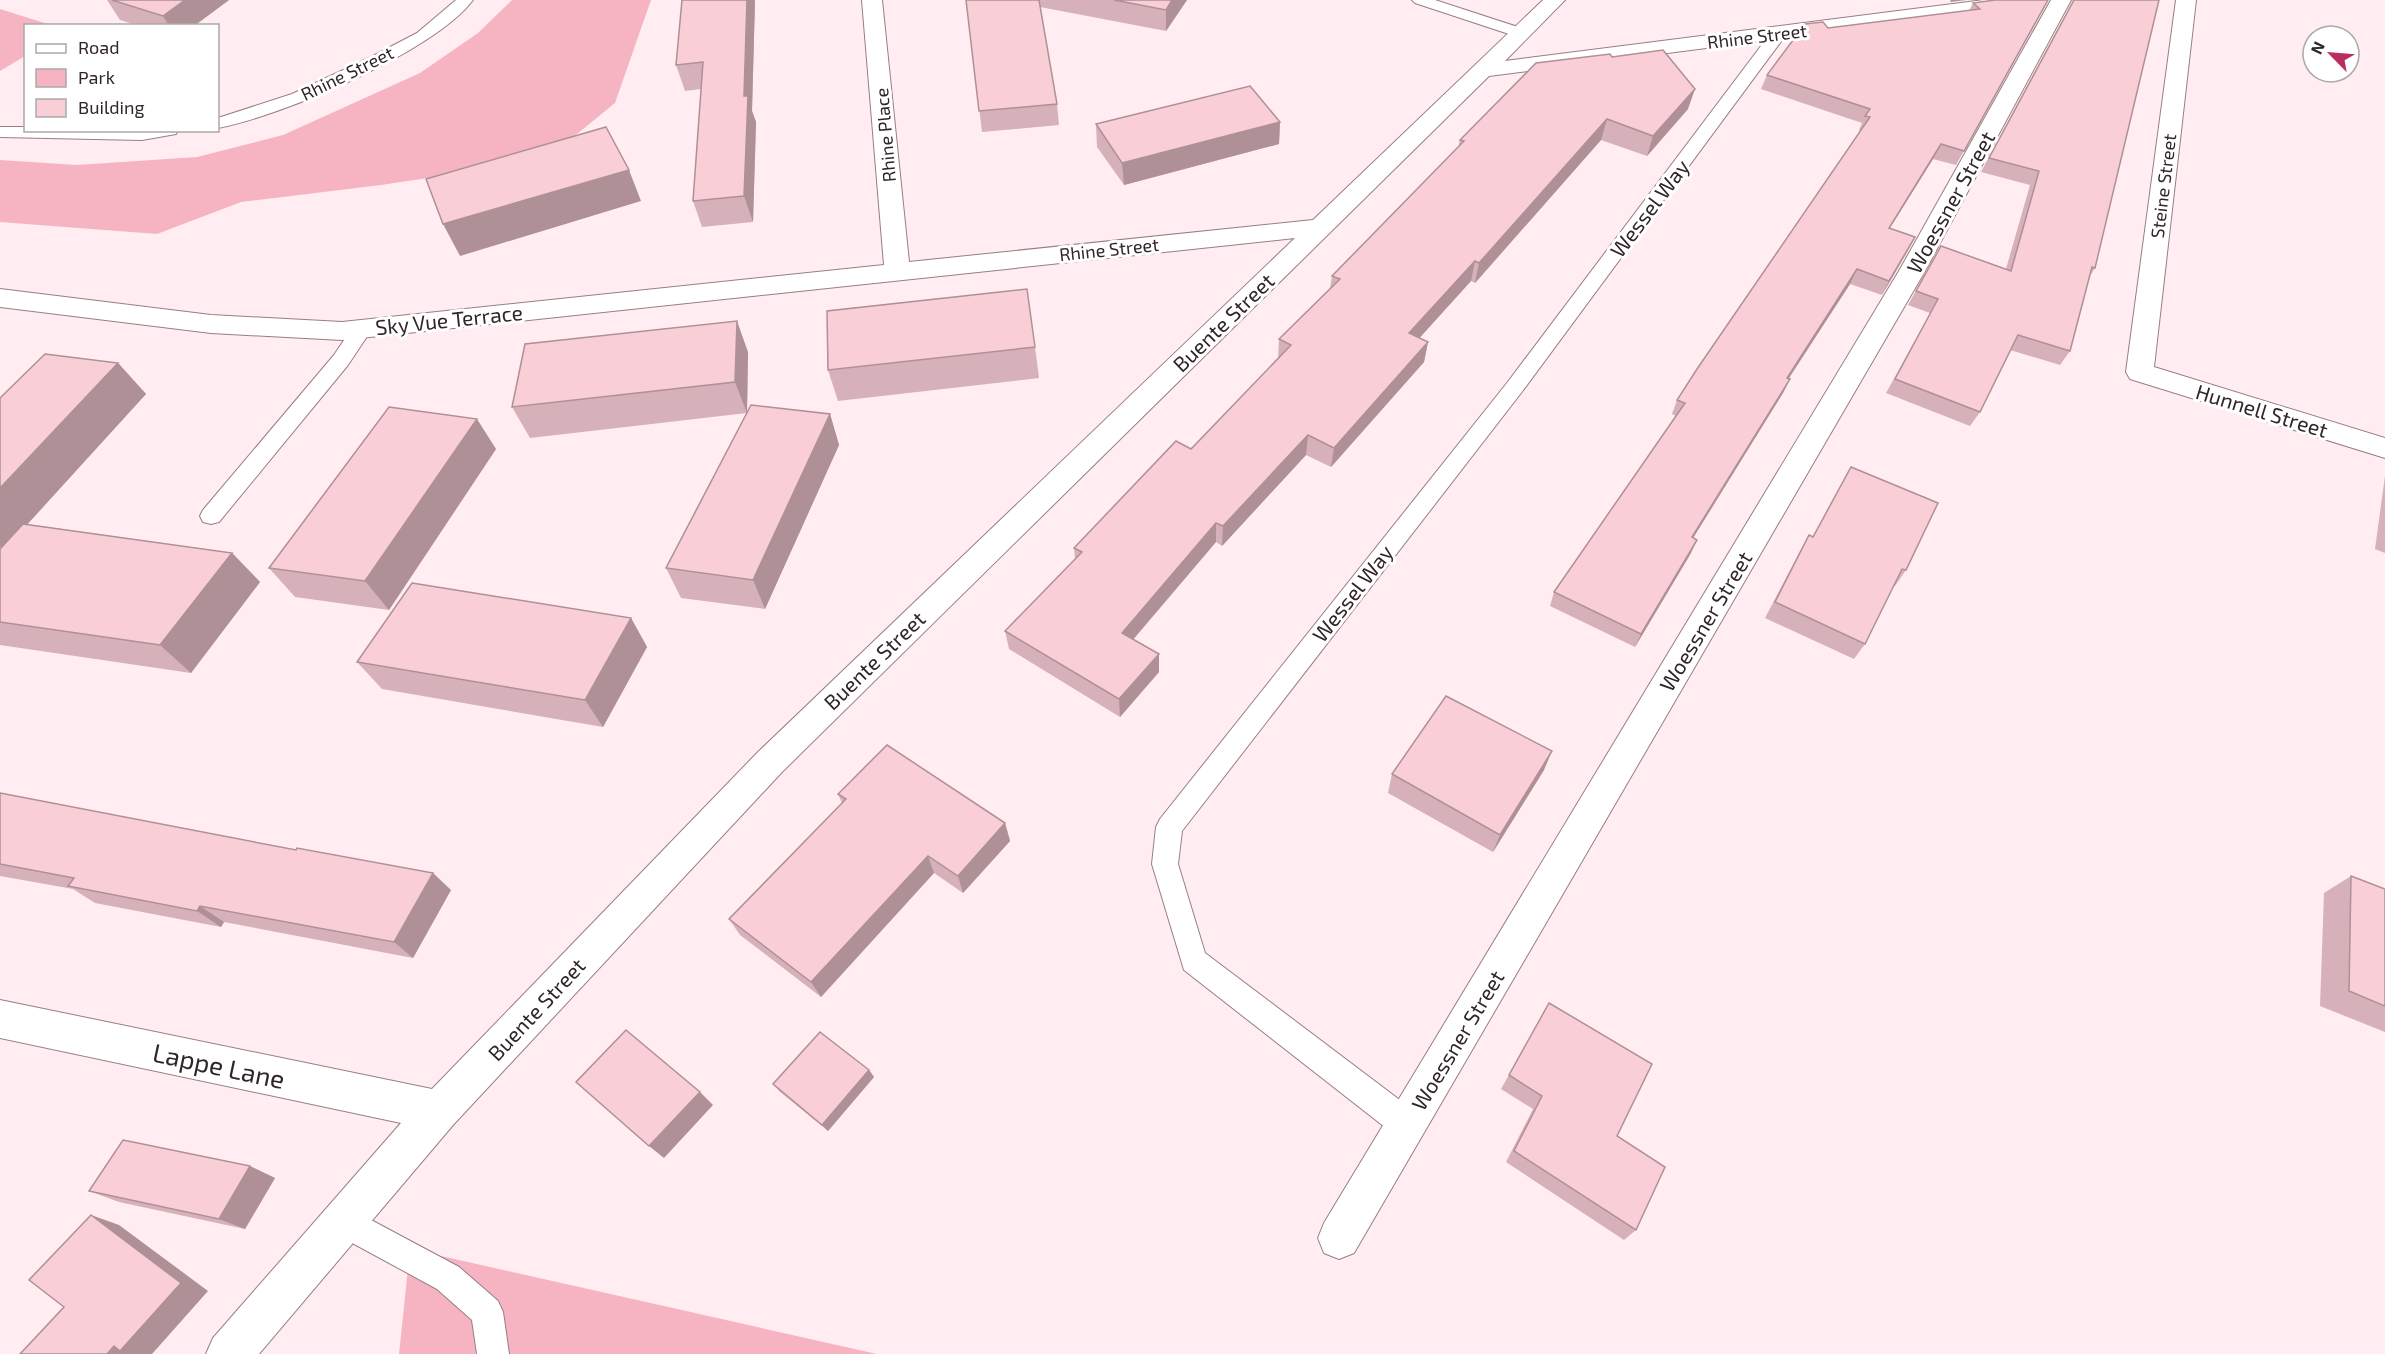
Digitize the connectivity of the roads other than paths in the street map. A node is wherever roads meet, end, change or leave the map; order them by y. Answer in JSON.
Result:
{"nodes":[{"id":1,"x":465,"y":0,"type":"edge"},
{"id":2,"x":872,"y":0,"type":"edge"},
{"id":3,"x":1420,"y":0,"type":"edge"},
{"id":4,"x":1555,"y":0,"type":"edge"},
{"id":5,"x":2033,"y":0,"type":"edge"},
{"id":6,"x":2061,"y":0,"type":"edge"},
{"id":7,"x":2186,"y":0,"type":"edge"},
{"id":8,"x":1521,"y":33,"type":"junction"},
{"id":9,"x":1779,"y":33,"type":"junction"},
{"id":10,"x":1480,"y":71,"type":"junction"},
{"id":11,"x":219,"y":123,"type":"edge"},
{"id":12,"x":0,"y":132,"type":"edge"},
{"id":13,"x":159,"y":132,"type":"edge"},
{"id":14,"x":1321,"y":227,"type":"junction"},
{"id":15,"x":897,"y":270,"type":"junction"},
{"id":16,"x":0,"y":298,"type":"edge"},
{"id":17,"x":362,"y":329,"type":"junction"},
{"id":18,"x":2140,"y":372,"type":"joint"},
{"id":19,"x":2385,"y":447,"type":"edge"},
{"id":20,"x":211,"y":516,"type":"dead end"},
{"id":21,"x":0,"y":1019,"type":"edge"},
{"id":22,"x":439,"y":1111,"type":"junction"},
{"id":23,"x":1406,"y":1124,"type":"junction"},
{"id":24,"x":343,"y":1221,"type":"junction"},
{"id":25,"x":1339,"y":1238,"type":"dead end"},
{"id":26,"x":229,"y":1354,"type":"edge"},
{"id":27,"x":493,"y":1354,"type":"edge"}],
"edges":[{"from":1,"to":11,"type":"lane","name":"Rhine Street"},
{"from":2,"to":15,"type":"street","name":"Rhine Place"},
{"from":3,"to":8,"type":"lane"},
{"from":4,"to":8,"type":"street","name":"Buente Street"},
{"from":5,"to":9,"type":"street","name":"Rhine Street"},
{"from":6,"to":23,"type":"street","name":"Woessner Street"},
{"from":7,"to":18,"type":"street","name":"Steine Street"},
{"from":8,"to":10,"type":"street","name":"Buente Street"},
{"from":9,"to":10,"type":"street","name":"Rhine Street"},
{"from":9,"to":23,"type":"lane","name":"Wessel Way"},
{"from":10,"to":14,"type":"street","name":"Buente Street"},
{"from":12,"to":13,"type":"lane"},
{"from":14,"to":15,"type":"street","name":"Rhine Street"},
{"from":14,"to":22,"type":"street","name":"Buente Street"},
{"from":15,"to":17,"type":"street","name":"Sky Vue Terrace"},
{"from":16,"to":17,"type":"street","name":"Sky Vue Terrace"},
{"from":17,"to":20,"type":"lane"},
{"from":18,"to":19,"type":"street","name":"Hunnell Street"},
{"from":21,"to":22,"type":"street","name":"Lappe Lane"},
{"from":22,"to":24,"type":"street","name":"Buente Street"},
{"from":23,"to":25,"type":"street","name":"Woessner Street"},
{"from":24,"to":26,"type":"street","name":"Buente Street"},
{"from":24,"to":27,"type":"lane"}]}
